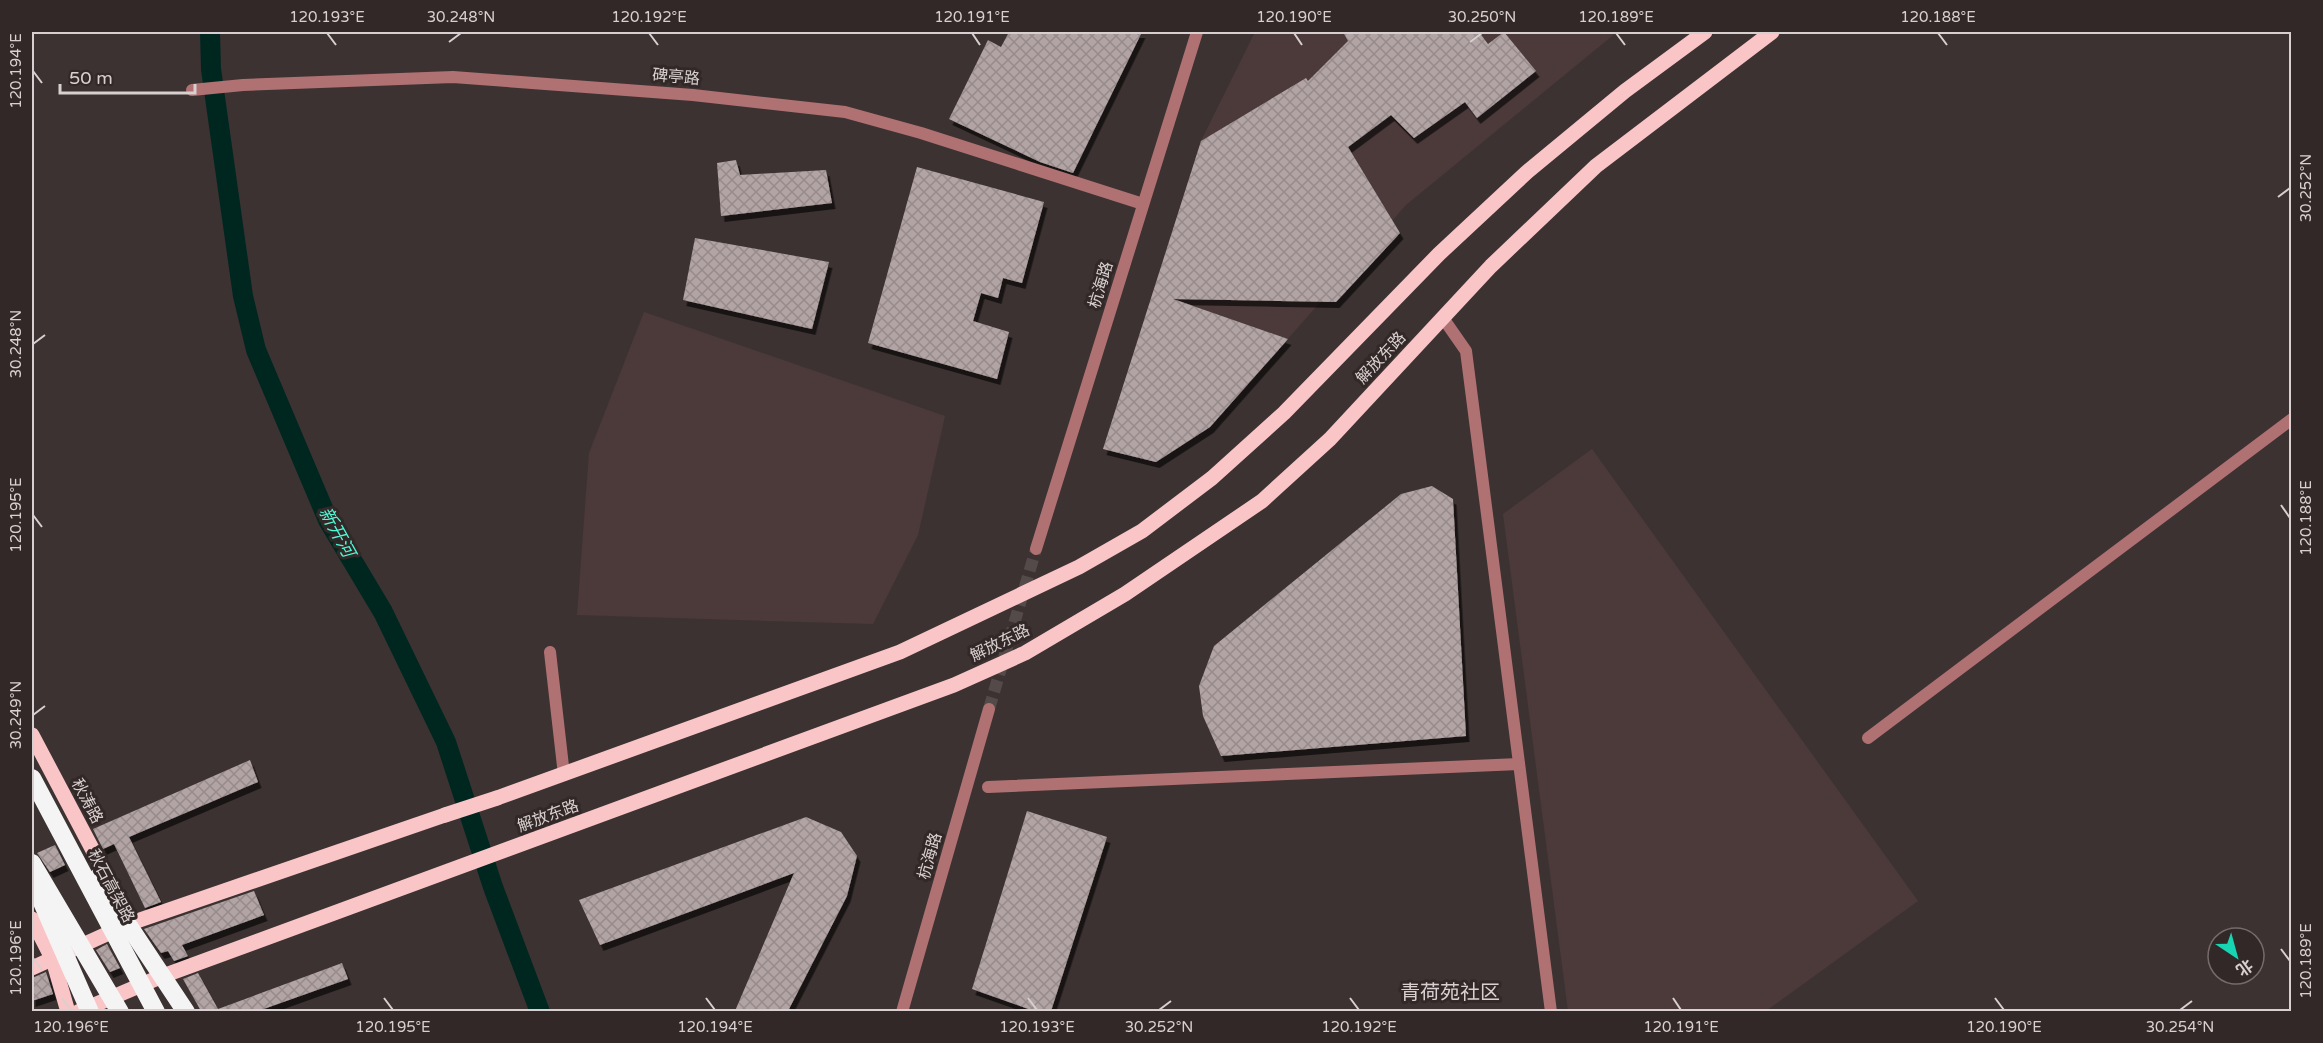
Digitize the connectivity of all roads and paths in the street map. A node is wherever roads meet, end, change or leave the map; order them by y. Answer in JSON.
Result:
{"nodes":[{"id":1,"x":1197,"y":32,"type":"edge"},
{"id":2,"x":1705,"y":32,"type":"edge"},
{"id":3,"x":1772,"y":32,"type":"edge"},
{"id":4,"x":192,"y":90,"type":"dead end"},
{"id":5,"x":1143,"y":204,"type":"junction"},
{"id":6,"x":1443,"y":318,"type":"junction"},
{"id":7,"x":2292,"y":419,"type":"edge"},
{"id":8,"x":1036,"y":549,"type":"tunnel mouth"},
{"id":9,"x":550,"y":652,"type":"dead end"},
{"id":10,"x":989,"y":709,"type":"tunnel mouth"},
{"id":11,"x":32,"y":735,"type":"edge"},
{"id":12,"x":1869,"y":738,"type":"dead end"},
{"id":13,"x":1519,"y":764,"type":"junction"},
{"id":14,"x":564,"y":775,"type":"junction"},
{"id":15,"x":35,"y":785,"type":"edge"},
{"id":16,"x":988,"y":787,"type":"dead end"},
{"id":17,"x":32,"y":863,"type":"edge"},
{"id":18,"x":32,"y":878,"type":"edge"},
{"id":19,"x":32,"y":919,"type":"edge"},
{"id":20,"x":131,"y":923,"type":"junction"},
{"id":21,"x":52,"y":960,"type":"junction"},
{"id":22,"x":32,"y":968,"type":"edge"},
{"id":23,"x":160,"y":977,"type":"junction"},
{"id":24,"x":68,"y":1011,"type":"edge"},
{"id":25,"x":78,"y":1011,"type":"edge"},
{"id":26,"x":90,"y":1011,"type":"edge"},
{"id":27,"x":120,"y":1011,"type":"edge"},
{"id":28,"x":156,"y":1011,"type":"edge"},
{"id":29,"x":178,"y":1011,"type":"edge"},
{"id":30,"x":186,"y":1011,"type":"edge"},
{"id":31,"x":902,"y":1011,"type":"edge"},
{"id":32,"x":1551,"y":1011,"type":"edge"}],
"edges":[{"from":1,"to":5,"type":"street","name":"杭海路"},
{"from":2,"to":14,"type":"main road","name":"解放东路"},
{"from":3,"to":6,"type":"main road","name":"解放东路"},
{"from":4,"to":5,"type":"street","name":"碑亭路"},
{"from":5,"to":8,"type":"street","name":"杭海路"},
{"from":6,"to":13,"type":"street"},
{"from":6,"to":23,"type":"main road","name":"解放东路"},
{"from":7,"to":12,"type":"street"},
{"from":9,"to":14,"type":"street"},
{"from":10,"to":31,"type":"street","name":"杭海路"},
{"from":11,"to":20,"type":"main road","name":"秋涛路"},
{"from":13,"to":16,"type":"street"},
{"from":13,"to":32,"type":"street"},
{"from":14,"to":20,"type":"main road","name":"解放东路","bridge":true},
{"from":15,"to":28,"type":"highway","name":"秋石高架路","bridge":true},
{"from":15,"to":30,"type":"highway","bridge":true},
{"from":17,"to":27,"type":"highway","bridge":true},
{"from":18,"to":26,"type":"highway","bridge":true},
{"from":19,"to":21,"type":"main road"},
{"from":20,"to":21,"type":"main road","name":"解放东路"},
{"from":20,"to":23,"type":"main road","name":"秋涛路"},
{"from":21,"to":22,"type":"main road","name":"解放东路"},
{"from":21,"to":24,"type":"main road"},
{"from":23,"to":25,"type":"main road","name":"解放东路"},
{"from":23,"to":29,"type":"main road","name":"秋涛路"}]}
